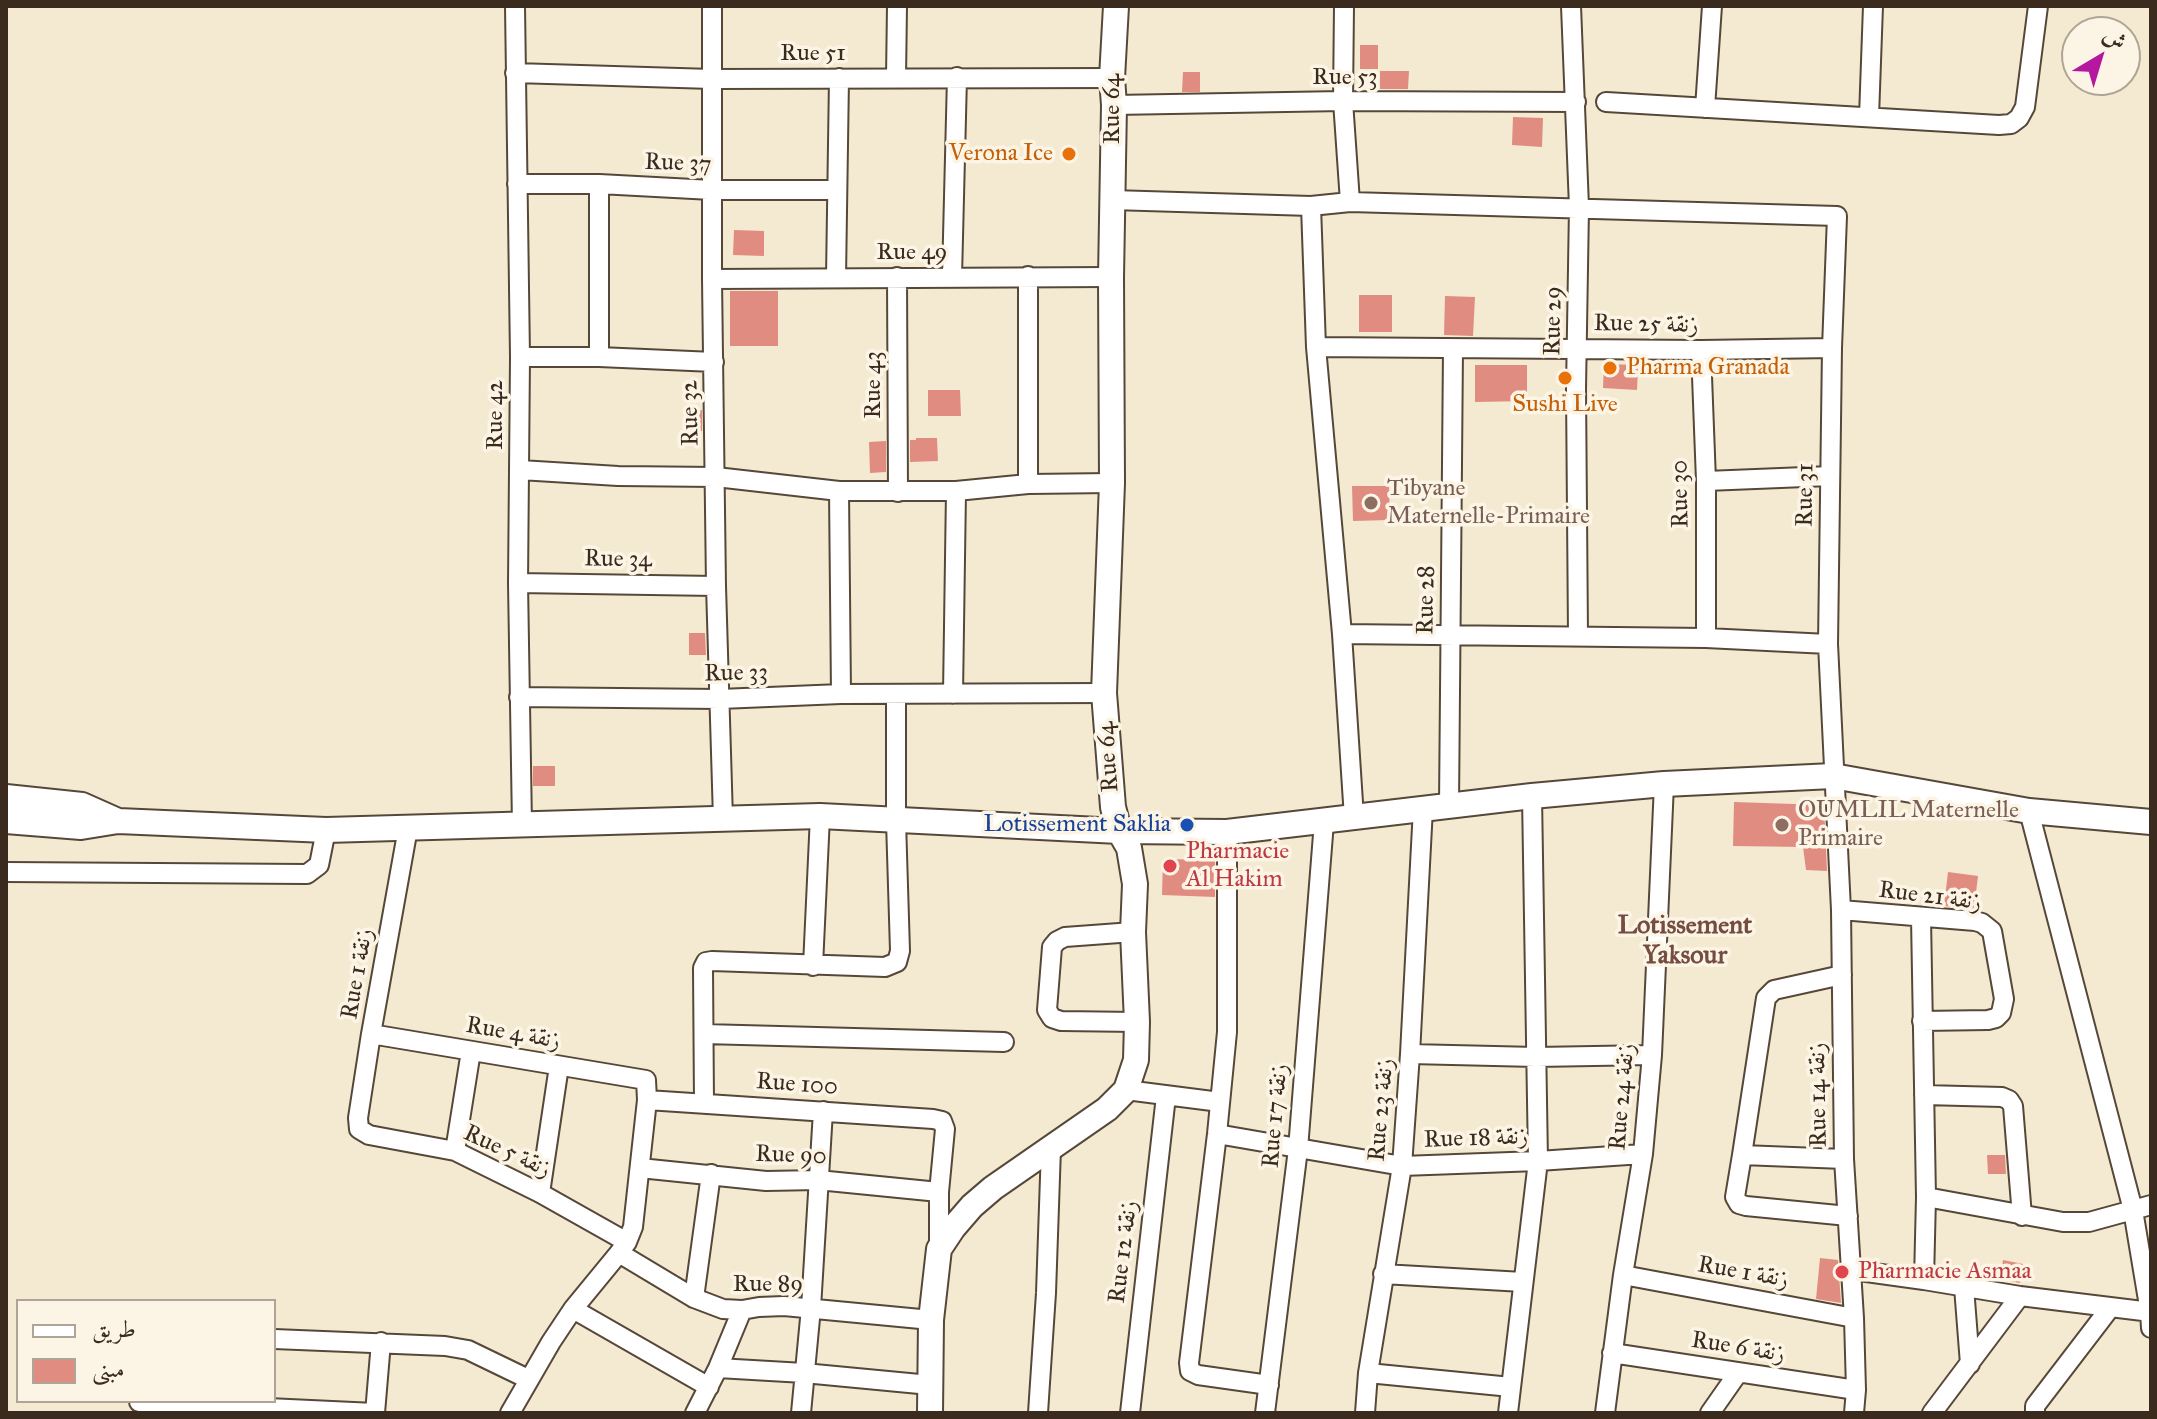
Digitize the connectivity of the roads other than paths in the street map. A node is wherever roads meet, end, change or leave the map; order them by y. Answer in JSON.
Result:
{"nodes":[{"id":1,"x":515,"y":6,"type":"edge"},
{"id":2,"x":712,"y":6,"type":"edge"},
{"id":3,"x":897,"y":6,"type":"edge"},
{"id":4,"x":1116,"y":6,"type":"edge"},
{"id":5,"x":1344,"y":6,"type":"edge"},
{"id":6,"x":1571,"y":6,"type":"edge"},
{"id":7,"x":1712,"y":6,"type":"edge"},
{"id":8,"x":1873,"y":6,"type":"edge"},
{"id":9,"x":2038,"y":6,"type":"edge"},
{"id":10,"x":515,"y":73,"type":"junction"},
{"id":11,"x":957,"y":77,"type":"junction"},
{"id":12,"x":839,"y":78,"type":"junction"},
{"id":13,"x":896,"y":78,"type":"junction"},
{"id":14,"x":1112,"y":78,"type":"junction"},
{"id":15,"x":712,"y":79,"type":"junction"},
{"id":16,"x":1343,"y":101,"type":"junction"},
{"id":17,"x":1576,"y":102,"type":"junction"},
{"id":18,"x":1606,"y":102,"type":"dead end"},
{"id":19,"x":1114,"y":105,"type":"junction"},
{"id":20,"x":1705,"y":108,"type":"junction"},
{"id":21,"x":1869,"y":117,"type":"junction"},
{"id":22,"x":517,"y":184,"type":"junction"},
{"id":23,"x":599,"y":184,"type":"junction"},
{"id":24,"x":712,"y":190,"type":"junction"},
{"id":25,"x":837,"y":190,"type":"junction"},
{"id":26,"x":1112,"y":200,"type":"junction"},
{"id":27,"x":1350,"y":202,"type":"junction"},
{"id":28,"x":1311,"y":206,"type":"junction"},
{"id":29,"x":1579,"y":207,"type":"junction"},
{"id":30,"x":1028,"y":276,"type":"junction"},
{"id":31,"x":897,"y":277,"type":"junction"},
{"id":32,"x":952,"y":277,"type":"junction"},
{"id":33,"x":1111,"y":277,"type":"junction"},
{"id":34,"x":836,"y":278,"type":"junction"},
{"id":35,"x":712,"y":279,"type":"junction"},
{"id":36,"x":1316,"y":347,"type":"junction"},
{"id":37,"x":1577,"y":348,"type":"junction"},
{"id":38,"x":1832,"y":348,"type":"junction"},
{"id":39,"x":1453,"y":349,"type":"junction"},
{"id":40,"x":1701,"y":350,"type":"junction"},
{"id":41,"x":520,"y":357,"type":"junction"},
{"id":42,"x":599,"y":357,"type":"junction"},
{"id":43,"x":714,"y":362,"type":"junction"},
{"id":44,"x":520,"y":470,"type":"junction"},
{"id":45,"x":1830,"y":476,"type":"junction"},
{"id":46,"x":716,"y":477,"type":"junction"},
{"id":47,"x":1706,"y":481,"type":"junction"},
{"id":48,"x":1112,"y":483,"type":"junction"},
{"id":49,"x":1028,"y":484,"type":"junction"},
{"id":50,"x":839,"y":491,"type":"junction"},
{"id":51,"x":956,"y":491,"type":"junction"},
{"id":52,"x":898,"y":492,"type":"junction"},
{"id":53,"x":518,"y":583,"type":"junction"},
{"id":54,"x":716,"y":586,"type":"junction"},
{"id":55,"x":1342,"y":634,"type":"junction"},
{"id":56,"x":1450,"y":635,"type":"junction"},
{"id":57,"x":1578,"y":636,"type":"junction"},
{"id":58,"x":1706,"y":638,"type":"junction"},
{"id":59,"x":1828,"y":644,"type":"junction"},
{"id":60,"x":1104,"y":693,"type":"junction"},
{"id":61,"x":841,"y":694,"type":"junction"},
{"id":62,"x":953,"y":694,"type":"junction"},
{"id":63,"x":896,"y":695,"type":"junction"},
{"id":64,"x":519,"y":697,"type":"junction"},
{"id":65,"x":720,"y":699,"type":"junction"},
{"id":66,"x":1833,"y":776,"type":"junction"},
{"id":67,"x":1664,"y":784,"type":"junction"},
{"id":68,"x":1532,"y":796,"type":"junction"},
{"id":69,"x":6,"y":797,"type":"edge"},
{"id":70,"x":1449,"y":805,"type":"junction"},
{"id":71,"x":1423,"y":808,"type":"junction"},
{"id":72,"x":2029,"y":811,"type":"junction"},
{"id":73,"x":820,"y":816,"type":"junction"},
{"id":74,"x":1354,"y":818,"type":"junction"},
{"id":75,"x":723,"y":819,"type":"junction"},
{"id":76,"x":6,"y":821,"type":"edge"},
{"id":77,"x":118,"y":821,"type":"junction"},
{"id":78,"x":896,"y":821,"type":"junction"},
{"id":79,"x":1324,"y":822,"type":"junction"},
{"id":80,"x":2151,"y":822,"type":"edge"},
{"id":81,"x":522,"y":825,"type":"junction"},
{"id":82,"x":408,"y":828,"type":"junction"},
{"id":83,"x":326,"y":830,"type":"junction"},
{"id":84,"x":1119,"y":831,"type":"junction"},
{"id":85,"x":1227,"y":832,"type":"junction"},
{"id":86,"x":6,"y":872,"type":"edge"},
{"id":87,"x":1841,"y":910,"type":"junction"},
{"id":88,"x":1921,"y":918,"type":"junction"},
{"id":89,"x":1133,"y":932,"type":"junction"},
{"id":90,"x":813,"y":966,"type":"junction"},
{"id":91,"x":1842,"y":975,"type":"junction"},
{"id":92,"x":1922,"y":1021,"type":"junction"},
{"id":93,"x":1137,"y":1022,"type":"junction"},
{"id":94,"x":371,"y":1034,"type":"junction"},
{"id":95,"x":704,"y":1034,"type":"junction"},
{"id":96,"x":1004,"y":1042,"type":"dead end"},
{"id":97,"x":471,"y":1051,"type":"junction"},
{"id":98,"x":1410,"y":1054,"type":"junction"},
{"id":99,"x":1652,"y":1055,"type":"junction"},
{"id":100,"x":1536,"y":1057,"type":"junction"},
{"id":101,"x":559,"y":1066,"type":"junction"},
{"id":102,"x":1126,"y":1090,"type":"junction"},
{"id":103,"x":1924,"y":1095,"type":"junction"},
{"id":104,"x":1166,"y":1096,"type":"junction"},
{"id":105,"x":647,"y":1100,"type":"junction"},
{"id":106,"x":1220,"y":1102,"type":"junction"},
{"id":107,"x":704,"y":1103,"type":"junction"},
{"id":108,"x":823,"y":1111,"type":"junction"},
{"id":109,"x":359,"y":1129,"type":"joint"},
{"id":110,"x":1217,"y":1134,"type":"junction"},
{"id":111,"x":1051,"y":1148,"type":"junction"},
{"id":112,"x":1298,"y":1149,"type":"junction"},
{"id":113,"x":455,"y":1151,"type":"junction"},
{"id":114,"x":1643,"y":1154,"type":"junction"},
{"id":115,"x":1742,"y":1155,"type":"junction"},
{"id":116,"x":1844,"y":1159,"type":"junction"},
{"id":117,"x":1538,"y":1161,"type":"junction"},
{"id":118,"x":1402,"y":1166,"type":"junction"},
{"id":119,"x":640,"y":1168,"type":"junction"},
{"id":120,"x":711,"y":1174,"type":"junction"},
{"id":121,"x":818,"y":1180,"type":"junction"},
{"id":122,"x":939,"y":1192,"type":"junction"},
{"id":123,"x":540,"y":1193,"type":"junction"},
{"id":124,"x":1926,"y":1197,"type":"junction"},
{"id":125,"x":2142,"y":1208,"type":"edge"},
{"id":126,"x":1848,"y":1216,"type":"junction"},
{"id":127,"x":2022,"y":1216,"type":"junction"},
{"id":128,"x":623,"y":1247,"type":"junction"},
{"id":129,"x":939,"y":1249,"type":"junction"},
{"id":130,"x":1852,"y":1270,"type":"junction"},
{"id":131,"x":1383,"y":1274,"type":"junction"},
{"id":132,"x":1623,"y":1275,"type":"junction"},
{"id":133,"x":1924,"y":1280,"type":"junction"},
{"id":134,"x":1523,"y":1282,"type":"junction"},
{"id":135,"x":1964,"y":1287,"type":"junction"},
{"id":136,"x":2020,"y":1296,"type":"junction"},
{"id":137,"x":694,"y":1298,"type":"junction"},
{"id":138,"x":811,"y":1308,"type":"junction"},
{"id":139,"x":2110,"y":1308,"type":"junction"},
{"id":140,"x":573,"y":1309,"type":"junction"},
{"id":141,"x":742,"y":1310,"type":"junction"},
{"id":142,"x":2151,"y":1312,"type":"edge"},
{"id":143,"x":1854,"y":1318,"type":"junction"},
{"id":144,"x":931,"y":1320,"type":"junction"},
{"id":145,"x":2151,"y":1328,"type":"edge"},
{"id":146,"x":276,"y":1339,"type":"edge"},
{"id":147,"x":381,"y":1342,"type":"junction"},
{"id":148,"x":1612,"y":1353,"type":"junction"},
{"id":149,"x":1970,"y":1364,"type":"junction"},
{"id":150,"x":718,"y":1368,"type":"junction"},
{"id":151,"x":804,"y":1373,"type":"junction"},
{"id":152,"x":1368,"y":1373,"type":"junction"},
{"id":153,"x":1738,"y":1373,"type":"junction"},
{"id":154,"x":528,"y":1379,"type":"junction"},
{"id":155,"x":930,"y":1385,"type":"junction"},
{"id":156,"x":1269,"y":1385,"type":"junction"},
{"id":157,"x":709,"y":1387,"type":"junction"},
{"id":158,"x":1511,"y":1387,"type":"junction"},
{"id":159,"x":1856,"y":1390,"type":"junction"},
{"id":160,"x":178,"y":1403,"type":"edge"},
{"id":161,"x":375,"y":1413,"type":"edge"},
{"id":162,"x":510,"y":1413,"type":"edge"},
{"id":163,"x":695,"y":1413,"type":"edge"},
{"id":164,"x":801,"y":1413,"type":"edge"},
{"id":165,"x":930,"y":1413,"type":"edge"},
{"id":166,"x":1038,"y":1413,"type":"edge"},
{"id":167,"x":1130,"y":1413,"type":"edge"},
{"id":168,"x":1265,"y":1413,"type":"edge"},
{"id":169,"x":1365,"y":1413,"type":"edge"},
{"id":170,"x":1508,"y":1413,"type":"edge"},
{"id":171,"x":1605,"y":1413,"type":"edge"},
{"id":172,"x":1710,"y":1413,"type":"edge"},
{"id":173,"x":1854,"y":1413,"type":"edge"},
{"id":174,"x":1932,"y":1413,"type":"edge"},
{"id":175,"x":2035,"y":1413,"type":"edge"}],
"edges":[{"from":1,"to":10,"type":"street","name":"Rue 42"},
{"from":2,"to":15,"type":"street","name":"Rue 32"},
{"from":3,"to":13,"type":"street"},
{"from":4,"to":14,"type":"street","name":"Rue 64"},
{"from":5,"to":16,"type":"street"},
{"from":6,"to":17,"type":"street","name":"Rue 29"},
{"from":7,"to":20,"type":"street"},
{"from":8,"to":21,"type":"street"},
{"from":9,"to":21,"type":"street"},
{"from":10,"to":15,"type":"street","name":"Rue 51"},
{"from":10,"to":22,"type":"street","name":"Rue 42"},
{"from":11,"to":13,"type":"street","name":"Rue 51"},
{"from":11,"to":14,"type":"street","name":"Rue 51"},
{"from":11,"to":32,"type":"street"},
{"from":12,"to":13,"type":"street","name":"Rue 51"},
{"from":12,"to":15,"type":"street","name":"Rue 51"},
{"from":12,"to":25,"type":"street"},
{"from":14,"to":19,"type":"street","name":"Rue 64"},
{"from":15,"to":24,"type":"street","name":"Rue 32"},
{"from":16,"to":17,"type":"street","name":"Rue 53"},
{"from":16,"to":19,"type":"street","name":"Rue 53"},
{"from":16,"to":27,"type":"street"},
{"from":17,"to":29,"type":"street","name":"Rue 29"},
{"from":18,"to":20,"type":"street"},
{"from":19,"to":26,"type":"street","name":"Rue 64"},
{"from":20,"to":21,"type":"street"},
{"from":22,"to":23,"type":"street","name":"Rue 37"},
{"from":22,"to":41,"type":"street","name":"Rue 42"},
{"from":23,"to":24,"type":"street","name":"Rue 37"},
{"from":23,"to":42,"type":"street"},
{"from":24,"to":25,"type":"street","name":"Rue 37"},
{"from":24,"to":35,"type":"street","name":"Rue 32"},
{"from":25,"to":34,"type":"street"},
{"from":26,"to":28,"type":"street"},
{"from":26,"to":33,"type":"street","name":"Rue 64"},
{"from":27,"to":28,"type":"street"},
{"from":27,"to":29,"type":"street"},
{"from":28,"to":36,"type":"street"},
{"from":29,"to":37,"type":"street","name":"Rue 29"},
{"from":29,"to":38,"type":"street","name":"Rue 31"},
{"from":30,"to":32,"type":"street","name":"Rue 49"},
{"from":30,"to":33,"type":"street","name":"Rue 49"},
{"from":30,"to":49,"type":"street"},
{"from":31,"to":32,"type":"street","name":"Rue 49"},
{"from":31,"to":34,"type":"street","name":"Rue 49"},
{"from":31,"to":52,"type":"street","name":"Rue 43"},
{"from":33,"to":48,"type":"street","name":"Rue 64"},
{"from":34,"to":35,"type":"street","name":"Rue 49"},
{"from":35,"to":43,"type":"street","name":"Rue 32"},
{"from":36,"to":39,"type":"street","name":"Rue 25 زنقة"},
{"from":36,"to":55,"type":"street"},
{"from":37,"to":39,"type":"street","name":"Rue 25 زنقة"},
{"from":37,"to":40,"type":"street","name":"Rue 25 زنقة"},
{"from":37,"to":57,"type":"street","name":"Rue 29"},
{"from":38,"to":40,"type":"street","name":"Rue 25 زنقة"},
{"from":38,"to":45,"type":"street","name":"Rue 31"},
{"from":39,"to":56,"type":"street","name":"Rue 28"},
{"from":40,"to":47,"type":"street","name":"Rue 30"},
{"from":41,"to":42,"type":"street"},
{"from":41,"to":44,"type":"street","name":"Rue 42"},
{"from":42,"to":43,"type":"street"},
{"from":43,"to":46,"type":"street","name":"Rue 32"},
{"from":44,"to":46,"type":"street"},
{"from":44,"to":53,"type":"street","name":"Rue 42"},
{"from":45,"to":47,"type":"street"},
{"from":45,"to":59,"type":"street","name":"Rue 31"},
{"from":46,"to":50,"type":"street"},
{"from":46,"to":54,"type":"street","name":"Rue 32"},
{"from":47,"to":58,"type":"street","name":"Rue 30"},
{"from":48,"to":49,"type":"street"},
{"from":48,"to":60,"type":"street","name":"Rue 64"},
{"from":49,"to":51,"type":"street"},
{"from":50,"to":52,"type":"street"},
{"from":50,"to":61,"type":"street"},
{"from":51,"to":52,"type":"street"},
{"from":51,"to":62,"type":"street"},
{"from":53,"to":54,"type":"street","name":"Rue 34"},
{"from":53,"to":64,"type":"street","name":"Rue 42"},
{"from":54,"to":65,"type":"street","name":"Rue 32"},
{"from":55,"to":56,"type":"street"},
{"from":55,"to":74,"type":"street"},
{"from":56,"to":57,"type":"street"},
{"from":56,"to":70,"type":"street","name":"Rue 28"},
{"from":57,"to":58,"type":"street"},
{"from":58,"to":59,"type":"street"},
{"from":59,"to":66,"type":"street","name":"Rue 31"},
{"from":60,"to":62,"type":"street","name":"Rue 33"},
{"from":60,"to":84,"type":"street","name":"Rue 64"},
{"from":61,"to":63,"type":"street","name":"Rue 33"},
{"from":61,"to":65,"type":"street","name":"Rue 33"},
{"from":62,"to":63,"type":"street","name":"Rue 33"},
{"from":63,"to":78,"type":"street"},
{"from":64,"to":65,"type":"street","name":"Rue 33"},
{"from":64,"to":81,"type":"street","name":"Rue 42"},
{"from":65,"to":75,"type":"street","name":"Rue 32"},
{"from":66,"to":67,"type":"street"},
{"from":66,"to":72,"type":"street"},
{"from":66,"to":87,"type":"street","name":"Rue 14 زنقة"},
{"from":67,"to":68,"type":"street"},
{"from":67,"to":99,"type":"street","name":"Rue 24 زنقة"},
{"from":68,"to":70,"type":"street"},
{"from":68,"to":100,"type":"street"},
{"from":69,"to":77,"type":"street"},
{"from":70,"to":71,"type":"street"},
{"from":71,"to":74,"type":"street"},
{"from":71,"to":98,"type":"street","name":"Rue 23 زنقة"},
{"from":72,"to":80,"type":"street"},
{"from":72,"to":125,"type":"street"},
{"from":73,"to":75,"type":"street"},
{"from":73,"to":78,"type":"street"},
{"from":73,"to":90,"type":"street"},
{"from":74,"to":79,"type":"street"},
{"from":75,"to":81,"type":"street"},
{"from":76,"to":77,"type":"street"},
{"from":77,"to":83,"type":"street"},
{"from":78,"to":84,"type":"street"},
{"from":78,"to":90,"type":"street"},
{"from":79,"to":85,"type":"street"},
{"from":79,"to":112,"type":"street","name":"Rue 17 زنقة"},
{"from":81,"to":82,"type":"street"},
{"from":82,"to":83,"type":"street"},
{"from":82,"to":94,"type":"street","name":"Rue 1 زنقة"},
{"from":83,"to":86,"type":"street"},
{"from":84,"to":85,"type":"street"},
{"from":84,"to":89,"type":"street","name":"Rue 64"},
{"from":85,"to":106,"type":"street"},
{"from":87,"to":88,"type":"street","name":"Rue 21 زنقة"},
{"from":87,"to":91,"type":"street","name":"Rue 14 زنقة"},
{"from":88,"to":92,"type":"street"},
{"from":88,"to":92,"type":"street","name":"Rue 21 زنقة"},
{"from":89,"to":93,"type":"street","name":"Rue 64"},
{"from":89,"to":93,"type":"street"},
{"from":90,"to":95,"type":"street"},
{"from":91,"to":115,"type":"street"},
{"from":91,"to":116,"type":"street","name":"Rue 14 زنقة"},
{"from":92,"to":103,"type":"street"},
{"from":93,"to":102,"type":"street","name":"Rue 64"},
{"from":94,"to":97,"type":"street","name":"Rue 4 زنقة"},
{"from":94,"to":109,"type":"street","name":"Rue 1 زنقة"},
{"from":95,"to":96,"type":"street"},
{"from":95,"to":107,"type":"street"},
{"from":97,"to":101,"type":"street","name":"Rue 4 زنقة"},
{"from":97,"to":113,"type":"street"},
{"from":98,"to":100,"type":"street"},
{"from":98,"to":118,"type":"street","name":"Rue 23 زنقة"},
{"from":99,"to":100,"type":"street"},
{"from":99,"to":114,"type":"street","name":"Rue 24 زنقة"},
{"from":100,"to":117,"type":"street"},
{"from":101,"to":105,"type":"street","name":"Rue 4 زنقة"},
{"from":101,"to":123,"type":"street"},
{"from":102,"to":104,"type":"street"},
{"from":102,"to":111,"type":"street"},
{"from":103,"to":124,"type":"street"},
{"from":103,"to":127,"type":"street"},
{"from":104,"to":106,"type":"street"},
{"from":104,"to":167,"type":"street","name":"Rue 12 زنقة"},
{"from":105,"to":107,"type":"street","name":"Rue 100"},
{"from":105,"to":119,"type":"street"},
{"from":106,"to":110,"type":"street"},
{"from":107,"to":108,"type":"street","name":"Rue 100"},
{"from":108,"to":121,"type":"street"},
{"from":108,"to":122,"type":"street","name":"Rue 100"},
{"from":109,"to":113,"type":"street","name":"Rue 5 زنقة"},
{"from":110,"to":112,"type":"street","name":"Rue 18 زنقة"},
{"from":110,"to":156,"type":"street"},
{"from":111,"to":129,"type":"street"},
{"from":111,"to":166,"type":"street"},
{"from":112,"to":118,"type":"street","name":"Rue 18 زنقة"},
{"from":112,"to":156,"type":"street","name":"Rue 17 زنقة"},
{"from":113,"to":123,"type":"street","name":"Rue 5 زنقة"},
{"from":114,"to":117,"type":"street","name":"Rue 18 زنقة"},
{"from":114,"to":132,"type":"street","name":"Rue 24 زنقة"},
{"from":115,"to":116,"type":"street"},
{"from":115,"to":126,"type":"street"},
{"from":116,"to":126,"type":"street","name":"Rue 14 زنقة"},
{"from":117,"to":118,"type":"street","name":"Rue 18 زنقة"},
{"from":117,"to":134,"type":"street"},
{"from":118,"to":131,"type":"street","name":"Rue 23 زنقة"},
{"from":119,"to":120,"type":"street","name":"Rue 90"},
{"from":119,"to":128,"type":"street"},
{"from":120,"to":121,"type":"street","name":"Rue 90"},
{"from":120,"to":137,"type":"street"},
{"from":121,"to":122,"type":"street","name":"Rue 90"},
{"from":121,"to":138,"type":"street"},
{"from":122,"to":129,"type":"street"},
{"from":123,"to":128,"type":"street","name":"Rue 5 زنقة"},
{"from":124,"to":127,"type":"street"},
{"from":124,"to":133,"type":"street"},
{"from":125,"to":127,"type":"street"},
{"from":125,"to":142,"type":"street"},
{"from":126,"to":130,"type":"street","name":"Rue 14 زنقة"},
{"from":128,"to":137,"type":"street","name":"Rue 89"},
{"from":128,"to":140,"type":"street"},
{"from":129,"to":144,"type":"street"},
{"from":130,"to":133,"type":"street"},
{"from":130,"to":143,"type":"street","name":"Rue 14 زنقة"},
{"from":131,"to":134,"type":"street"},
{"from":131,"to":152,"type":"street","name":"Rue 23 زنقة"},
{"from":132,"to":143,"type":"street","name":"Rue 1 زنقة"},
{"from":132,"to":148,"type":"street","name":"Rue 24 زنقة"},
{"from":133,"to":135,"type":"street"},
{"from":134,"to":158,"type":"street"},
{"from":135,"to":136,"type":"street"},
{"from":135,"to":149,"type":"street"},
{"from":136,"to":139,"type":"street"},
{"from":136,"to":149,"type":"street"},
{"from":137,"to":141,"type":"street","name":"Rue 89"},
{"from":138,"to":141,"type":"street","name":"Rue 89"},
{"from":138,"to":144,"type":"street","name":"Rue 89"},
{"from":138,"to":151,"type":"street"},
{"from":139,"to":142,"type":"street"},
{"from":139,"to":175,"type":"street"},
{"from":140,"to":154,"type":"street"},
{"from":140,"to":157,"type":"street"},
{"from":141,"to":150,"type":"street"},
{"from":142,"to":145,"type":"street"},
{"from":143,"to":159,"type":"street","name":"Rue 14 زنقة"},
{"from":144,"to":155,"type":"street"},
{"from":146,"to":147,"type":"street"},
{"from":147,"to":154,"type":"street"},
{"from":147,"to":161,"type":"street"},
{"from":148,"to":153,"type":"street","name":"Rue 6 زنقة"},
{"from":148,"to":171,"type":"street","name":"Rue 24 زنقة"},
{"from":149,"to":174,"type":"street"},
{"from":150,"to":151,"type":"street"},
{"from":150,"to":157,"type":"street"},
{"from":151,"to":155,"type":"street"},
{"from":151,"to":164,"type":"street"},
{"from":152,"to":158,"type":"street"},
{"from":152,"to":169,"type":"street","name":"Rue 23 زنقة"},
{"from":153,"to":159,"type":"street","name":"Rue 6 زنقة"},
{"from":153,"to":172,"type":"street"},
{"from":154,"to":162,"type":"street"},
{"from":155,"to":165,"type":"street"},
{"from":156,"to":168,"type":"street","name":"Rue 17 زنقة"},
{"from":157,"to":163,"type":"street"},
{"from":158,"to":170,"type":"street"},
{"from":159,"to":173,"type":"street","name":"Rue 14 زنقة"},
{"from":160,"to":161,"type":"street"}]}
